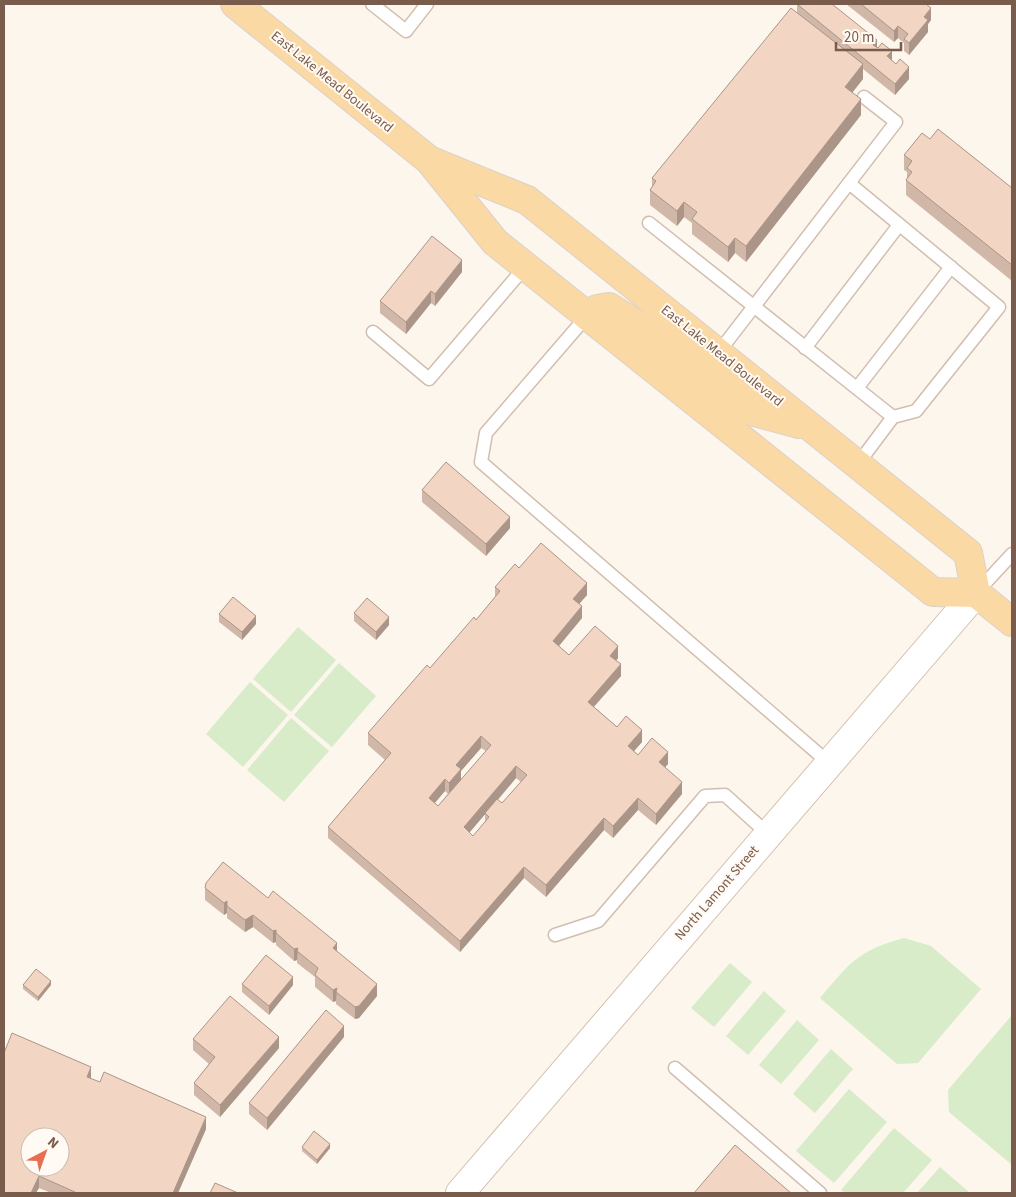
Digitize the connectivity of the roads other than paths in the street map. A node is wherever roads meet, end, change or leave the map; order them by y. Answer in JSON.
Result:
{"nodes":[{"id":1,"x":372,"y":4,"type":"edge"},
{"id":2,"x":427,"y":4,"type":"edge"},
{"id":3,"x":244,"y":6,"type":"edge"},
{"id":4,"x":864,"y":97,"type":"dead end"},
{"id":5,"x":429,"y":160,"type":"junction"},
{"id":6,"x":849,"y":183,"type":"junction"},
{"id":7,"x":649,"y":223,"type":"dead end"},
{"id":8,"x":900,"y":225,"type":"junction"},
{"id":9,"x":526,"y":267,"type":"junction"},
{"id":10,"x":951,"y":267,"type":"junction"},
{"id":11,"x":754,"y":306,"type":"junction"},
{"id":12,"x":587,"y":316,"type":"junction"},
{"id":13,"x":374,"y":332,"type":"dead end"},
{"id":14,"x":806,"y":348,"type":"junction"},
{"id":15,"x":718,"y":353,"type":"junction"},
{"id":16,"x":857,"y":388,"type":"junction"},
{"id":17,"x":893,"y":417,"type":"junction"},
{"id":18,"x":810,"y":427,"type":"junction"},
{"id":19,"x":857,"y":464,"type":"junction"},
{"id":20,"x":1012,"y":554,"type":"edge"},
{"id":21,"x":976,"y":593,"type":"junction"},
{"id":22,"x":1012,"y":622,"type":"edge"},
{"id":23,"x":829,"y":763,"type":"junction"},
{"id":24,"x":768,"y":834,"type":"junction"},
{"id":25,"x":555,"y":935,"type":"dead end"},
{"id":26,"x":675,"y":1068,"type":"dead end"},
{"id":27,"x":460,"y":1193,"type":"edge"},
{"id":28,"x":820,"y":1193,"type":"edge"}],
"edges":[{"from":1,"to":2,"type":"lane"},
{"from":3,"to":5,"type":"main road","name":"East Lake Mead Boulevard"},
{"from":4,"to":6,"type":"lane"},
{"from":5,"to":9,"type":"main road","name":"East Lake Mead Boulevard"},
{"from":5,"to":15,"type":"main road","name":"East Lake Mead Boulevard"},
{"from":6,"to":8,"type":"lane"},
{"from":6,"to":11,"type":"lane"},
{"from":7,"to":11,"type":"lane"},
{"from":8,"to":10,"type":"lane"},
{"from":8,"to":14,"type":"lane"},
{"from":9,"to":12,"type":"main road","name":"East Lake Mead Boulevard"},
{"from":9,"to":13,"type":"lane"},
{"from":10,"to":16,"type":"lane"},
{"from":10,"to":17,"type":"lane"},
{"from":11,"to":14,"type":"lane"},
{"from":11,"to":15,"type":"lane"},
{"from":12,"to":18,"type":"main road"},
{"from":12,"to":21,"type":"main road","name":"East Lake Mead Boulevard"},
{"from":12,"to":23,"type":"lane"},
{"from":14,"to":16,"type":"lane"},
{"from":15,"to":18,"type":"main road","name":"East Lake Mead Boulevard"},
{"from":16,"to":17,"type":"lane"},
{"from":17,"to":19,"type":"lane"},
{"from":18,"to":19,"type":"main road","name":"East Lake Mead Boulevard"},
{"from":19,"to":21,"type":"main road","name":"East Lake Mead Boulevard"},
{"from":20,"to":21,"type":"lane"},
{"from":21,"to":22,"type":"main road"},
{"from":21,"to":23,"type":"street","name":"North Lamont Street"},
{"from":23,"to":24,"type":"street","name":"North Lamont Street"},
{"from":24,"to":25,"type":"lane"},
{"from":24,"to":27,"type":"street","name":"North Lamont Street"},
{"from":26,"to":28,"type":"lane"}]}
